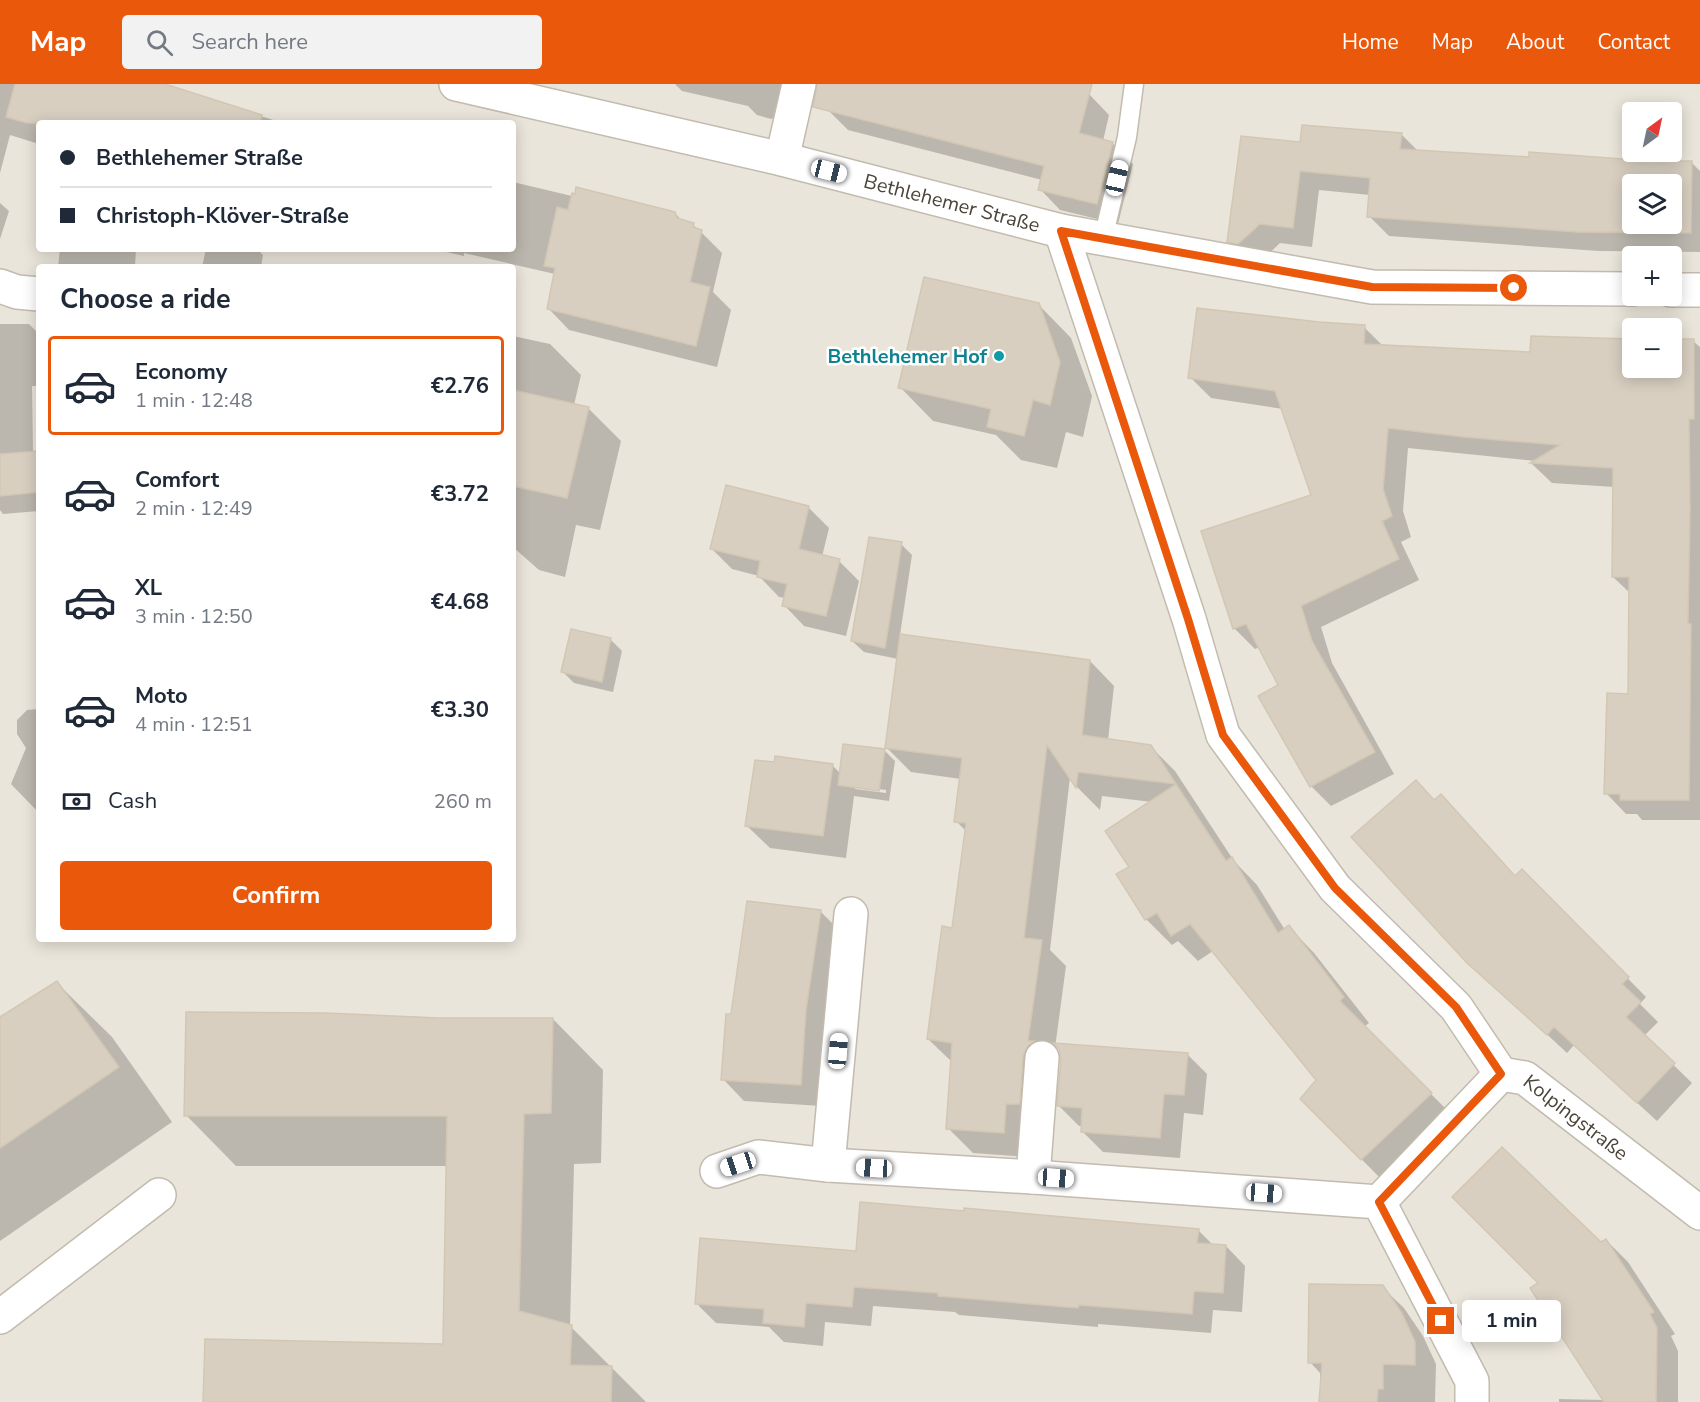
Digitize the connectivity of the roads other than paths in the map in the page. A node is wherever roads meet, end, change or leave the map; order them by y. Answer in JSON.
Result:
{"nodes":[{"id":1,"x":456,"y":84,"type":"edge"},
{"id":2,"x":799,"y":84,"type":"edge"},
{"id":3,"x":1134,"y":84,"type":"edge"},
{"id":4,"x":782,"y":159,"type":"junction"},
{"id":5,"x":1061,"y":231,"type":"junction"},
{"id":6,"x":1103,"y":239,"type":"junction"},
{"id":7,"x":0,"y":286,"type":"edge"},
{"id":8,"x":1622,"y":289,"type":"edge"},
{"id":9,"x":1682,"y":290,"type":"edge"},
{"id":10,"x":1700,"y":290,"type":"edge"},
{"id":11,"x":36,"y":294,"type":"edge"},
{"id":12,"x":850,"y":914,"type":"dead end"},
{"id":13,"x":1042,"y":1058,"type":"dead end"},
{"id":14,"x":1501,"y":1074,"type":"junction"},
{"id":15,"x":828,"y":1165,"type":"junction"},
{"id":16,"x":717,"y":1171,"type":"dead end"},
{"id":17,"x":1033,"y":1177,"type":"junction"},
{"id":18,"x":159,"y":1195,"type":"dead end"},
{"id":19,"x":1379,"y":1202,"type":"junction"},
{"id":20,"x":1700,"y":1213,"type":"edge"},
{"id":21,"x":0,"y":1317,"type":"edge"},
{"id":22,"x":1472,"y":1402,"type":"edge"}],
"edges":[{"from":1,"to":4,"type":"street","name":"Bethlehemer Straße"},
{"from":2,"to":4,"type":"street"},
{"from":3,"to":6,"type":"lane"},
{"from":4,"to":5,"type":"street","name":"Bethlehemer Straße"},
{"from":5,"to":6,"type":"street","name":"Bethlehemer Straße"},
{"from":5,"to":14,"type":"street","name":"Kolpingstraße"},
{"from":6,"to":8,"type":"street","name":"Bethlehemer Straße"},
{"from":7,"to":11,"type":"street"},
{"from":9,"to":10,"type":"street"},
{"from":12,"to":15,"type":"street"},
{"from":13,"to":17,"type":"street"},
{"from":14,"to":19,"type":"street"},
{"from":14,"to":20,"type":"street","name":"Kolpingstraße"},
{"from":15,"to":16,"type":"street"},
{"from":15,"to":17,"type":"street"},
{"from":17,"to":19,"type":"street"},
{"from":18,"to":21,"type":"street"},
{"from":19,"to":22,"type":"street"}]}
